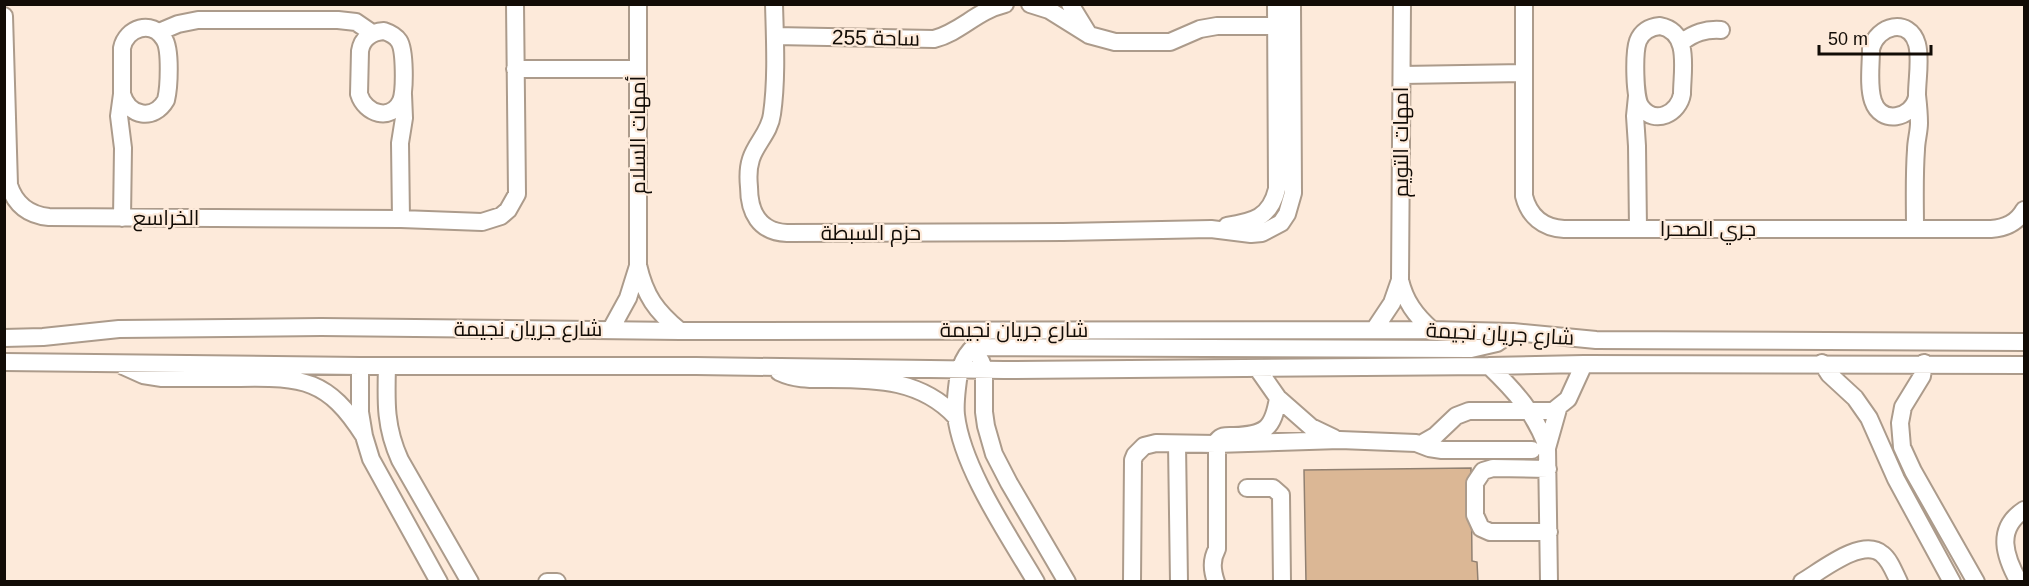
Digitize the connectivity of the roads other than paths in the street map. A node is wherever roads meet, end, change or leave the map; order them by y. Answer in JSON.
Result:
{"nodes":[{"id":1,"x":515,"y":4,"type":"edge"},
{"id":2,"x":638,"y":4,"type":"edge"},
{"id":3,"x":774,"y":4,"type":"edge"},
{"id":4,"x":1005,"y":4,"type":"edge"},
{"id":5,"x":1030,"y":4,"type":"edge"},
{"id":6,"x":1070,"y":4,"type":"edge"},
{"id":7,"x":1276,"y":4,"type":"edge"},
{"id":8,"x":1292,"y":4,"type":"edge"},
{"id":9,"x":1402,"y":4,"type":"edge"},
{"id":10,"x":1524,"y":4,"type":"edge"},
{"id":11,"x":4,"y":16,"type":"edge"},
{"id":12,"x":1276,"y":26,"type":"junction"},
{"id":13,"x":1720,"y":30,"type":"dead end"},
{"id":14,"x":159,"y":32,"type":"junction"},
{"id":15,"x":372,"y":33,"type":"junction"},
{"id":16,"x":1089,"y":35,"type":"junction"},
{"id":17,"x":775,"y":36,"type":"junction"},
{"id":18,"x":1682,"y":42,"type":"junction"},
{"id":19,"x":1285,"y":57,"type":"junction"},
{"id":20,"x":515,"y":69,"type":"junction"},
{"id":21,"x":638,"y":69,"type":"junction"},
{"id":22,"x":1524,"y":73,"type":"junction"},
{"id":23,"x":1402,"y":75,"type":"junction"},
{"id":24,"x":5,"y":78,"type":"edge"},
{"id":25,"x":122,"y":94,"type":"junction"},
{"id":26,"x":403,"y":94,"type":"junction"},
{"id":27,"x":1636,"y":96,"type":"junction"},
{"id":28,"x":1917,"y":97,"type":"junction"},
{"id":29,"x":381,"y":113,"type":"junction"},
{"id":30,"x":145,"y":114,"type":"junction"},
{"id":31,"x":1663,"y":116,"type":"junction"},
{"id":32,"x":1891,"y":117,"type":"junction"},
{"id":33,"x":400,"y":143,"type":"junction"},
{"id":34,"x":1637,"y":146,"type":"junction"},
{"id":35,"x":123,"y":148,"type":"junction"},
{"id":36,"x":1916,"y":148,"type":"junction"},
{"id":37,"x":2025,"y":210,"type":"edge"},
{"id":38,"x":122,"y":218,"type":"junction"},
{"id":39,"x":401,"y":219,"type":"junction"},
{"id":40,"x":1638,"y":229,"type":"junction"},
{"id":41,"x":1915,"y":229,"type":"junction"},
{"id":42,"x":638,"y":265,"type":"junction"},
{"id":43,"x":1400,"y":280,"type":"junction"},
{"id":44,"x":611,"y":329,"type":"junction"},
{"id":45,"x":949,"y":330,"type":"junction"},
{"id":46,"x":1005,"y":330,"type":"junction"},
{"id":47,"x":1374,"y":330,"type":"junction"},
{"id":48,"x":1432,"y":330,"type":"junction"},
{"id":49,"x":680,"y":331,"type":"junction"},
{"id":50,"x":1513,"y":332,"type":"junction"},
{"id":51,"x":4,"y":338,"type":"edge"},
{"id":52,"x":2025,"y":342,"type":"edge"},
{"id":53,"x":974,"y":347,"type":"junction"},
{"id":54,"x":4,"y":362,"type":"edge"},
{"id":55,"x":117,"y":362,"type":"junction"},
{"id":56,"x":1822,"y":363,"type":"junction"},
{"id":57,"x":1924,"y":363,"type":"junction"},
{"id":58,"x":1584,"y":364,"type":"junction"},
{"id":59,"x":2025,"y":365,"type":"edge"},
{"id":60,"x":360,"y":366,"type":"junction"},
{"id":61,"x":387,"y":366,"type":"junction"},
{"id":62,"x":1489,"y":366,"type":"junction"},
{"id":63,"x":771,"y":367,"type":"junction"},
{"id":64,"x":1257,"y":368,"type":"junction"},
{"id":65,"x":959,"y":369,"type":"junction"},
{"id":66,"x":984,"y":369,"type":"junction"},
{"id":67,"x":1278,"y":398,"type":"junction"},
{"id":68,"x":1558,"y":409,"type":"junction"},
{"id":69,"x":1530,"y":412,"type":"junction"},
{"id":70,"x":956,"y":417,"type":"junction"},
{"id":71,"x":1446,"y":426,"type":"junction"},
{"id":72,"x":364,"y":436,"type":"junction"},
{"id":73,"x":1340,"y":440,"type":"junction"},
{"id":74,"x":1177,"y":444,"type":"junction"},
{"id":75,"x":1216,"y":444,"type":"junction"},
{"id":76,"x":1421,"y":444,"type":"junction"},
{"id":77,"x":1470,"y":445,"type":"junction"},
{"id":78,"x":1538,"y":446,"type":"junction"},
{"id":79,"x":1548,"y":469,"type":"junction"},
{"id":80,"x":1247,"y":488,"type":"dead end"},
{"id":81,"x":2025,"y":510,"type":"edge"},
{"id":82,"x":1549,"y":532,"type":"junction"},
{"id":83,"x":1217,"y":549,"type":"junction"},
{"id":84,"x":440,"y":582,"type":"edge"},
{"id":85,"x":470,"y":582,"type":"edge"},
{"id":86,"x":547,"y":582,"type":"edge"},
{"id":87,"x":557,"y":582,"type":"edge"},
{"id":88,"x":1036,"y":582,"type":"edge"},
{"id":89,"x":1067,"y":582,"type":"edge"},
{"id":90,"x":1132,"y":582,"type":"edge"},
{"id":91,"x":1179,"y":582,"type":"edge"},
{"id":92,"x":1216,"y":582,"type":"edge"},
{"id":93,"x":1229,"y":582,"type":"edge"},
{"id":94,"x":1282,"y":582,"type":"edge"},
{"id":95,"x":1549,"y":582,"type":"edge"},
{"id":96,"x":1802,"y":582,"type":"edge"},
{"id":97,"x":1899,"y":582,"type":"edge"},
{"id":98,"x":1952,"y":582,"type":"edge"},
{"id":99,"x":1976,"y":582,"type":"edge"},
{"id":100,"x":2019,"y":582,"type":"edge"}],
"edges":[{"from":1,"to":20,"type":"street","name":"الخراسع"},
{"from":2,"to":21,"type":"street","name":"أمهات السلام"},
{"from":3,"to":17,"type":"street","name":"حزم السبطة"},
{"from":4,"to":17,"type":"street","name":"ساحة 255"},
{"from":5,"to":16,"type":"street"},
{"from":6,"to":16,"type":"street"},
{"from":7,"to":12,"type":"street","name":"حزم السبطة"},
{"from":8,"to":19,"type":"street","name":"حزم السبطة"},
{"from":9,"to":23,"type":"street","name":"امهات التويم"},
{"from":10,"to":22,"type":"street","name":"جري الصحرا"},
{"from":11,"to":24,"type":"street","name":"الخراسع"},
{"from":12,"to":16,"type":"street"},
{"from":12,"to":19,"type":"street","name":"حزم السبطة"},
{"from":13,"to":18,"type":"street"},
{"from":14,"to":15,"type":"street"},
{"from":14,"to":25,"type":"street"},
{"from":14,"to":30,"type":"street"},
{"from":15,"to":26,"type":"street"},
{"from":15,"to":29,"type":"street"},
{"from":17,"to":19,"type":"street","name":"حزم السبطة"},
{"from":18,"to":27,"type":"street"},
{"from":18,"to":31,"type":"street"},
{"from":20,"to":21,"type":"street"},
{"from":20,"to":39,"type":"street","name":"الخراسع"},
{"from":21,"to":42,"type":"street","name":"أمهات السلام"},
{"from":22,"to":23,"type":"street"},
{"from":22,"to":40,"type":"street","name":"جري الصحرا"},
{"from":23,"to":43,"type":"street","name":"امهات التويم"},
{"from":24,"to":38,"type":"street","name":"الخراسع"},
{"from":25,"to":30,"type":"street"},
{"from":25,"to":35,"type":"street"},
{"from":26,"to":29,"type":"street"},
{"from":26,"to":33,"type":"street"},
{"from":27,"to":31,"type":"street"},
{"from":27,"to":34,"type":"street"},
{"from":28,"to":32,"type":"street"},
{"from":28,"to":32,"type":"street"},
{"from":28,"to":36,"type":"street"},
{"from":29,"to":33,"type":"street"},
{"from":30,"to":35,"type":"street"},
{"from":31,"to":34,"type":"street"},
{"from":32,"to":36,"type":"street"},
{"from":33,"to":39,"type":"street"},
{"from":34,"to":40,"type":"street"},
{"from":35,"to":38,"type":"street"},
{"from":36,"to":41,"type":"street"},
{"from":37,"to":41,"type":"street","name":"جري الصحرا"},
{"from":38,"to":39,"type":"street","name":"الخراسع"},
{"from":40,"to":41,"type":"street","name":"جري الصحرا"},
{"from":42,"to":44,"type":"street","name":"أمهات السلام"},
{"from":42,"to":49,"type":"street","name":"أمهات السلام"},
{"from":43,"to":47,"type":"street","name":"امهات التويم"},
{"from":43,"to":48,"type":"street","name":"امهات التويم"},
{"from":44,"to":49,"type":"street","name":"شارع جريان نجيمة"},
{"from":44,"to":51,"type":"street","name":"شارع جريان نجيمة"},
{"from":45,"to":46,"type":"street","name":"شارع جريان نجيمة"},
{"from":45,"to":49,"type":"street","name":"شارع جريان نجيمة"},
{"from":45,"to":53,"type":"street"},
{"from":46,"to":47,"type":"street","name":"شارع جريان نجيمة"},
{"from":46,"to":53,"type":"street"},
{"from":47,"to":48,"type":"street","name":"شارع جريان نجيمة"},
{"from":48,"to":50,"type":"street","name":"شارع جريان نجيمة"},
{"from":50,"to":52,"type":"street","name":"شارع جريان نجيمة"},
{"from":50,"to":53,"type":"street"},
{"from":53,"to":65,"type":"street"},
{"from":53,"to":66,"type":"street"},
{"from":54,"to":55,"type":"street","name":"شارع جريان نجيمة"},
{"from":55,"to":60,"type":"street","name":"شارع جريان نجيمة"},
{"from":55,"to":72,"type":"street"},
{"from":56,"to":57,"type":"street","name":"شارع جريان نجيمة"},
{"from":56,"to":58,"type":"street","name":"شارع جريان نجيمة"},
{"from":56,"to":98,"type":"street"},
{"from":57,"to":59,"type":"street","name":"شارع جريان نجيمة"},
{"from":57,"to":99,"type":"street"},
{"from":58,"to":62,"type":"street","name":"شارع جريان نجيمة"},
{"from":58,"to":68,"type":"street"},
{"from":60,"to":61,"type":"street","name":"شارع جريان نجيمة"},
{"from":60,"to":72,"type":"street"},
{"from":61,"to":63,"type":"street","name":"شارع جريان نجيمة"},
{"from":61,"to":85,"type":"street"},
{"from":62,"to":64,"type":"street","name":"شارع جريان نجيمة"},
{"from":62,"to":69,"type":"street"},
{"from":63,"to":65,"type":"street","name":"شارع جريان نجيمة"},
{"from":63,"to":70,"type":"street"},
{"from":64,"to":66,"type":"street","name":"شارع جريان نجيمة"},
{"from":64,"to":67,"type":"street"},
{"from":65,"to":66,"type":"street","name":"شارع جريان نجيمة"},
{"from":65,"to":70,"type":"street"},
{"from":66,"to":89,"type":"street"},
{"from":67,"to":73,"type":"street"},
{"from":67,"to":75,"type":"street"},
{"from":68,"to":69,"type":"street"},
{"from":68,"to":78,"type":"street"},
{"from":69,"to":71,"type":"street"},
{"from":69,"to":78,"type":"street"},
{"from":70,"to":88,"type":"street"},
{"from":71,"to":76,"type":"street"},
{"from":71,"to":77,"type":"street"},
{"from":72,"to":84,"type":"street"},
{"from":73,"to":75,"type":"street"},
{"from":73,"to":76,"type":"street"},
{"from":74,"to":75,"type":"street"},
{"from":74,"to":90,"type":"street"},
{"from":74,"to":91,"type":"street"},
{"from":75,"to":83,"type":"street"},
{"from":76,"to":77,"type":"street"},
{"from":77,"to":78,"type":"street"},
{"from":78,"to":79,"type":"street"},
{"from":79,"to":82,"type":"street"},
{"from":79,"to":82,"type":"street"},
{"from":80,"to":94,"type":"street"},
{"from":81,"to":100,"type":"street"},
{"from":82,"to":95,"type":"street"},
{"from":83,"to":92,"type":"street"},
{"from":83,"to":93,"type":"street"},
{"from":86,"to":87,"type":"street"},
{"from":96,"to":97,"type":"street"}]}
